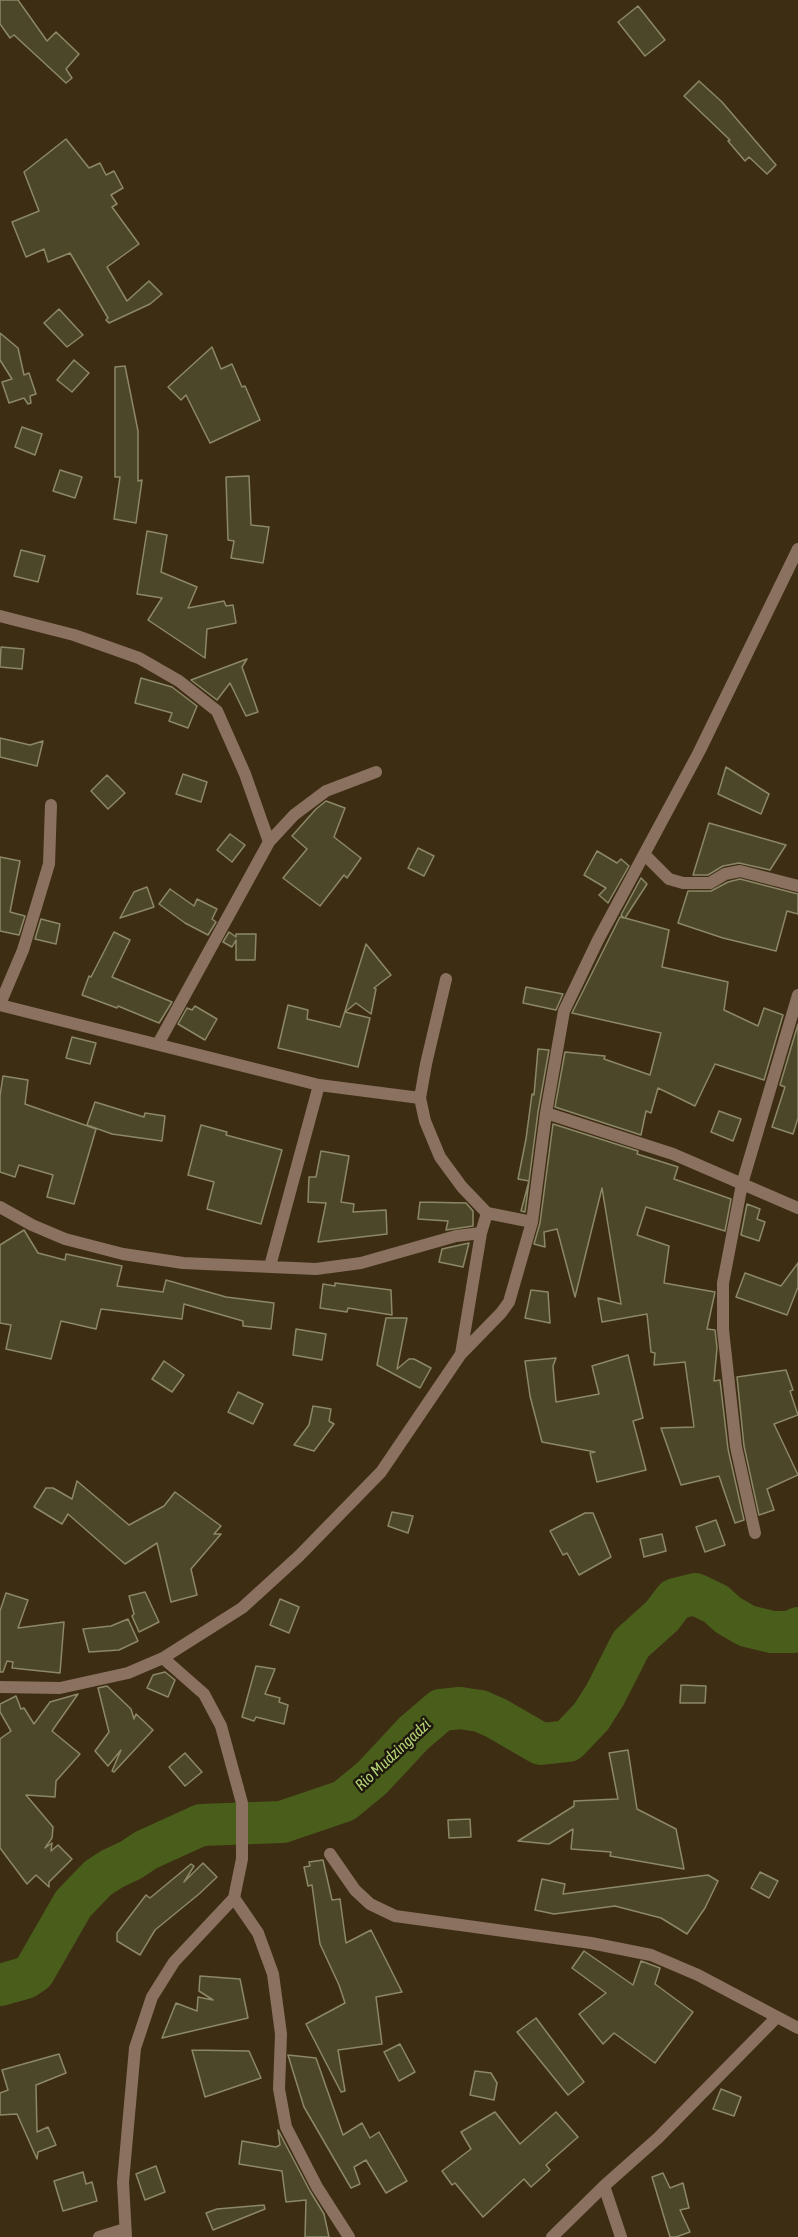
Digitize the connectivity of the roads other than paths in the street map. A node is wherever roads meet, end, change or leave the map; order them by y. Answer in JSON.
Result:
{"nodes":[{"id":1,"x":798,"y":549,"type":"edge"},
{"id":2,"x":0,"y":616,"type":"edge"},
{"id":3,"x":376,"y":772,"type":"dead end"},
{"id":4,"x":51,"y":805,"type":"dead end"},
{"id":5,"x":269,"y":842,"type":"junction"},
{"id":6,"x":645,"y":855,"type":"junction"},
{"id":7,"x":798,"y":885,"type":"edge"},
{"id":8,"x":446,"y":979,"type":"dead end"},
{"id":9,"x":798,"y":995,"type":"edge"},
{"id":10,"x":0,"y":1004,"type":"edge"},
{"id":11,"x":158,"y":1044,"type":"junction"},
{"id":12,"x":319,"y":1085,"type":"junction"},
{"id":13,"x":420,"y":1098,"type":"junction"},
{"id":14,"x":546,"y":1113,"type":"junction"},
{"id":15,"x":742,"y":1184,"type":"junction"},
{"id":16,"x":0,"y":1207,"type":"edge"},
{"id":17,"x":798,"y":1208,"type":"edge"},
{"id":18,"x":487,"y":1213,"type":"junction"},
{"id":19,"x":532,"y":1222,"type":"junction"},
{"id":20,"x":481,"y":1233,"type":"junction"},
{"id":21,"x":270,"y":1266,"type":"junction"},
{"id":22,"x":461,"y":1354,"type":"junction"},
{"id":23,"x":755,"y":1533,"type":"dead end"},
{"id":24,"x":163,"y":1658,"type":"junction"},
{"id":25,"x":0,"y":1687,"type":"edge"},
{"id":26,"x":330,"y":1854,"type":"dead end"},
{"id":27,"x":234,"y":1898,"type":"junction"},
{"id":28,"x":776,"y":2018,"type":"junction"},
{"id":29,"x":798,"y":2028,"type":"edge"},
{"id":30,"x":604,"y":2186,"type":"junction"},
{"id":31,"x":126,"y":2233,"type":"edge"},
{"id":32,"x":99,"y":2237,"type":"edge"},
{"id":33,"x":349,"y":2237,"type":"edge"},
{"id":34,"x":552,"y":2237,"type":"edge"},
{"id":35,"x":621,"y":2237,"type":"edge"}],
"edges":[{"from":1,"to":6,"type":"street"},
{"from":2,"to":5,"type":"street"},
{"from":3,"to":5,"type":"street"},
{"from":4,"to":10,"type":"street"},
{"from":5,"to":11,"type":"street"},
{"from":6,"to":7,"type":"street"},
{"from":6,"to":14,"type":"street"},
{"from":8,"to":13,"type":"street"},
{"from":9,"to":15,"type":"street"},
{"from":10,"to":11,"type":"street"},
{"from":11,"to":12,"type":"street"},
{"from":12,"to":13,"type":"street"},
{"from":12,"to":21,"type":"street"},
{"from":13,"to":18,"type":"street"},
{"from":14,"to":15,"type":"street"},
{"from":14,"to":19,"type":"street"},
{"from":15,"to":17,"type":"street"},
{"from":15,"to":23,"type":"street"},
{"from":16,"to":21,"type":"street"},
{"from":18,"to":19,"type":"street"},
{"from":18,"to":20,"type":"street"},
{"from":19,"to":22,"type":"street"},
{"from":20,"to":21,"type":"street"},
{"from":20,"to":22,"type":"street"},
{"from":22,"to":24,"type":"street"},
{"from":24,"to":25,"type":"street"},
{"from":24,"to":27,"type":"street"},
{"from":26,"to":28,"type":"street"},
{"from":27,"to":31,"type":"street"},
{"from":27,"to":33,"type":"street"},
{"from":28,"to":29,"type":"street"},
{"from":28,"to":30,"type":"street"},
{"from":30,"to":34,"type":"street"},
{"from":30,"to":35,"type":"street"},
{"from":31,"to":32,"type":"street"}]}
